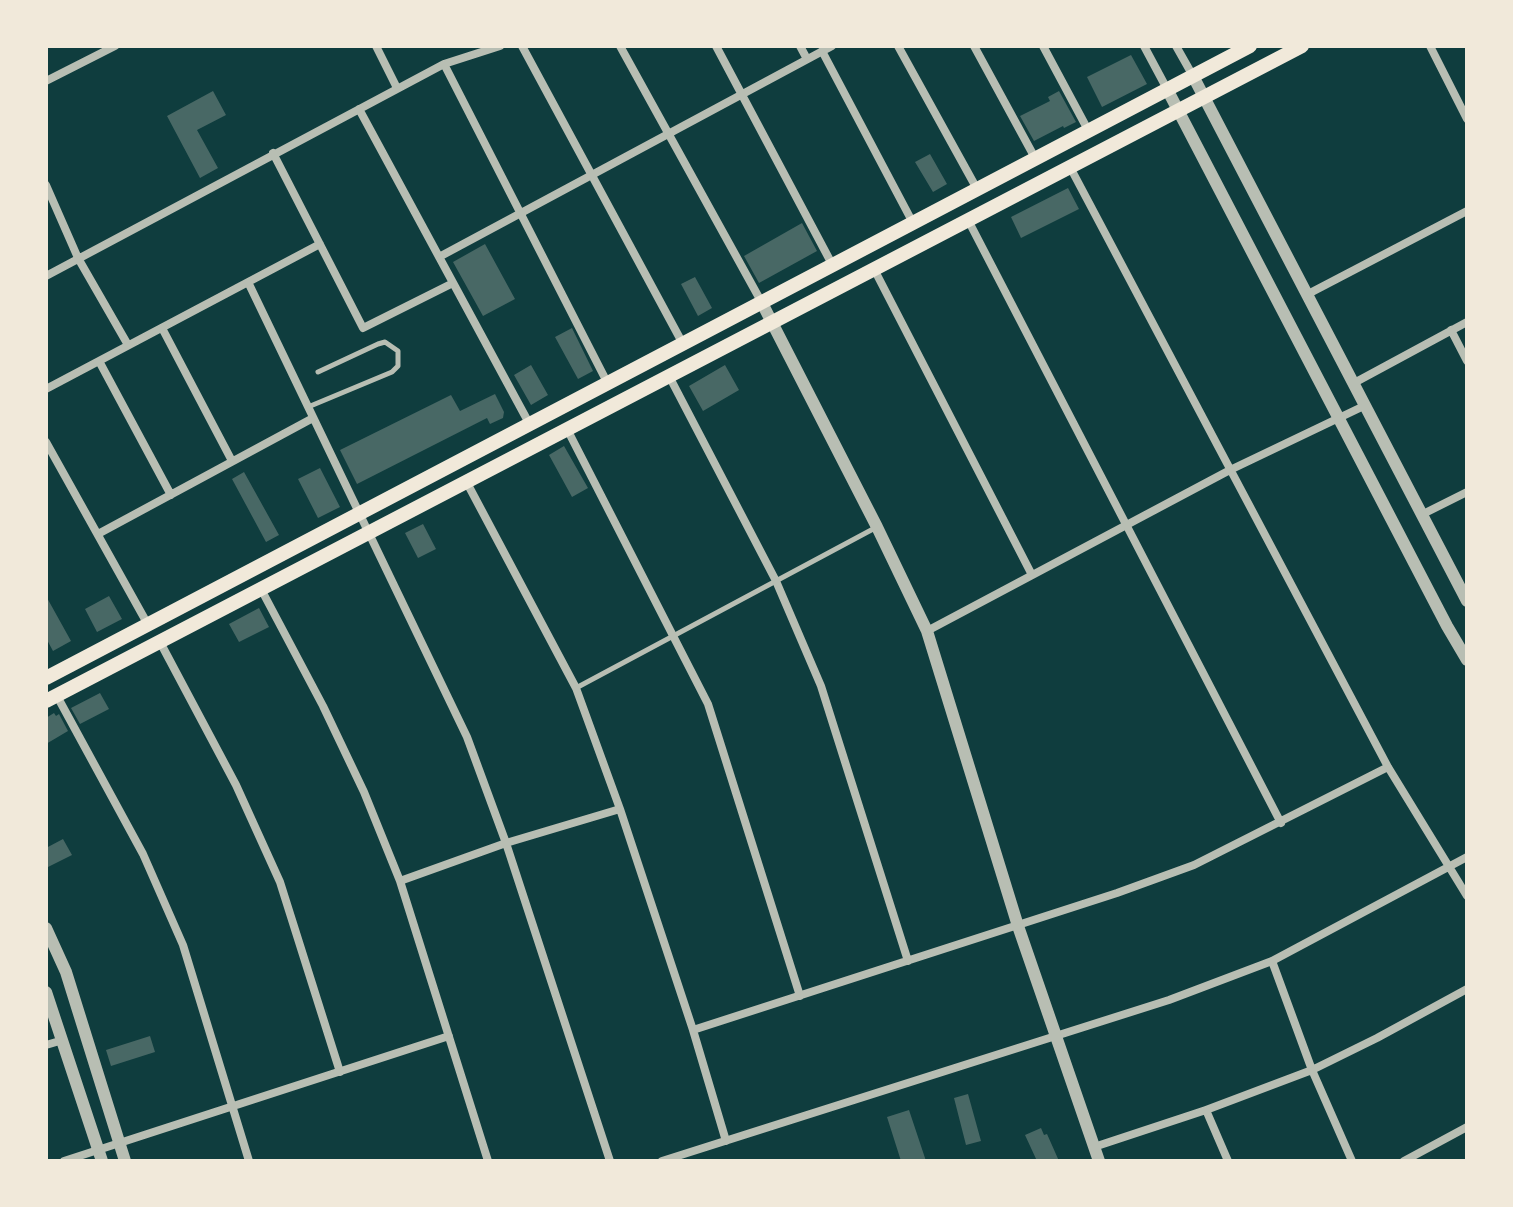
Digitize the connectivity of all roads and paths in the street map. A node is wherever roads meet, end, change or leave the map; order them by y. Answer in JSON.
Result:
{"nodes":[{"id":1,"x":115,"y":46,"type":"edge"},
{"id":2,"x":376,"y":46,"type":"edge"},
{"id":3,"x":500,"y":46,"type":"edge"},
{"id":4,"x":522,"y":46,"type":"edge"},
{"id":5,"x":620,"y":46,"type":"edge"},
{"id":6,"x":716,"y":46,"type":"edge"},
{"id":7,"x":800,"y":46,"type":"edge"},
{"id":8,"x":832,"y":46,"type":"edge"},
{"id":9,"x":898,"y":46,"type":"edge"},
{"id":10,"x":974,"y":46,"type":"edge"},
{"id":11,"x":1043,"y":46,"type":"edge"},
{"id":12,"x":1144,"y":46,"type":"edge"},
{"id":13,"x":1176,"y":46,"type":"edge"},
{"id":14,"x":1250,"y":46,"type":"edge"},
{"id":15,"x":1302,"y":46,"type":"edge"},
{"id":16,"x":1430,"y":46,"type":"edge"},
{"id":17,"x":822,"y":51,"type":"junction"},
{"id":18,"x":807,"y":59,"type":"junction"},
{"id":19,"x":444,"y":64,"type":"junction"},
{"id":20,"x":1193,"y":76,"type":"junction"},
{"id":21,"x":46,"y":81,"type":"edge"},
{"id":22,"x":397,"y":88,"type":"junction"},
{"id":23,"x":1167,"y":89,"type":"junction"},
{"id":24,"x":742,"y":94,"type":"junction"},
{"id":25,"x":1204,"y":97,"type":"junction"},
{"id":26,"x":359,"y":109,"type":"junction"},
{"id":27,"x":1178,"y":110,"type":"junction"},
{"id":28,"x":1467,"y":119,"type":"edge"},
{"id":29,"x":1088,"y":130,"type":"junction"},
{"id":30,"x":668,"y":134,"type":"junction"},
{"id":31,"x":273,"y":153,"type":"junction"},
{"id":32,"x":1035,"y":158,"type":"junction"},
{"id":33,"x":1070,"y":167,"type":"junction"},
{"id":34,"x":590,"y":176,"type":"junction"},
{"id":35,"x":46,"y":185,"type":"edge"},
{"id":36,"x":977,"y":189,"type":"junction"},
{"id":37,"x":1467,"y":211,"type":"edge"},
{"id":38,"x":521,"y":213,"type":"junction"},
{"id":39,"x":968,"y":220,"type":"junction"},
{"id":40,"x":913,"y":223,"type":"junction"},
{"id":41,"x":320,"y":244,"type":"junction"},
{"id":42,"x":439,"y":257,"type":"junction"},
{"id":43,"x":78,"y":258,"type":"junction"},
{"id":44,"x":833,"y":266,"type":"junction"},
{"id":45,"x":874,"y":269,"type":"junction"},
{"id":46,"x":46,"y":276,"type":"edge"},
{"id":47,"x":248,"y":282,"type":"junction"},
{"id":48,"x":453,"y":283,"type":"junction"},
{"id":49,"x":1308,"y":294,"type":"junction"},
{"id":50,"x":762,"y":303,"type":"junction"},
{"id":51,"x":773,"y":322,"type":"junction"},
{"id":52,"x":1467,"y":322,"type":"edge"},
{"id":53,"x":162,"y":328,"type":"junction"},
{"id":54,"x":1451,"y":330,"type":"junction"},
{"id":55,"x":128,"y":345,"type":"junction"},
{"id":56,"x":683,"y":345,"type":"junction"},
{"id":57,"x":99,"y":361,"type":"junction"},
{"id":58,"x":1467,"y":361,"type":"edge"},
{"id":59,"x":318,"y":372,"type":"dead end"},
{"id":60,"x":669,"y":376,"type":"junction"},
{"id":61,"x":1354,"y":383,"type":"junction"},
{"id":62,"x":608,"y":384,"type":"junction"},
{"id":63,"x":46,"y":389,"type":"edge"},
{"id":64,"x":1366,"y":405,"type":"junction"},
{"id":65,"x":308,"y":407,"type":"junction"},
{"id":66,"x":313,"y":418,"type":"junction"},
{"id":67,"x":1338,"y":418,"type":"junction"},
{"id":68,"x":530,"y":426,"type":"junction"},
{"id":69,"x":567,"y":428,"type":"junction"},
{"id":70,"x":46,"y":442,"type":"edge"},
{"id":71,"x":232,"y":461,"type":"junction"},
{"id":72,"x":1230,"y":470,"type":"junction"},
{"id":73,"x":466,"y":481,"type":"junction"},
{"id":74,"x":1467,"y":492,"type":"edge"},
{"id":75,"x":171,"y":495,"type":"junction"},
{"id":76,"x":360,"y":514,"type":"junction"},
{"id":77,"x":1421,"y":515,"type":"junction"},
{"id":78,"x":1125,"y":525,"type":"junction"},
{"id":79,"x":877,"y":527,"type":"junction"},
{"id":80,"x":369,"y":532,"type":"junction"},
{"id":81,"x":98,"y":534,"type":"junction"},
{"id":82,"x":1032,"y":575,"type":"junction"},
{"id":83,"x":776,"y":581,"type":"junction"},
{"id":84,"x":261,"y":589,"type":"junction"},
{"id":85,"x":1467,"y":601,"type":"edge"},
{"id":86,"x":147,"y":623,"type":"junction"},
{"id":87,"x":927,"y":631,"type":"junction"},
{"id":88,"x":673,"y":635,"type":"junction"},
{"id":89,"x":160,"y":642,"type":"junction"},
{"id":90,"x":1467,"y":660,"type":"edge"},
{"id":91,"x":46,"y":677,"type":"edge"},
{"id":92,"x":576,"y":688,"type":"junction"},
{"id":93,"x":52,"y":698,"type":"edge"},
{"id":94,"x":1388,"y":767,"type":"junction"},
{"id":95,"x":620,"y":809,"type":"junction"},
{"id":96,"x":1281,"y":823,"type":"junction"},
{"id":97,"x":506,"y":843,"type":"junction"},
{"id":98,"x":1467,"y":857,"type":"edge"},
{"id":99,"x":1449,"y":868,"type":"junction"},
{"id":100,"x":400,"y":881,"type":"junction"},
{"id":101,"x":1467,"y":896,"type":"edge"},
{"id":102,"x":1018,"y":926,"type":"junction"},
{"id":103,"x":46,"y":928,"type":"edge"},
{"id":104,"x":908,"y":961,"type":"junction"},
{"id":105,"x":1272,"y":961,"type":"junction"},
{"id":106,"x":1467,"y":989,"type":"edge"},
{"id":107,"x":46,"y":992,"type":"edge"},
{"id":108,"x":800,"y":996,"type":"junction"},
{"id":109,"x":693,"y":1030,"type":"junction"},
{"id":110,"x":449,"y":1036,"type":"junction"},
{"id":111,"x":1055,"y":1037,"type":"junction"},
{"id":112,"x":63,"y":1040,"type":"junction"},
{"id":113,"x":46,"y":1045,"type":"edge"},
{"id":114,"x":1312,"y":1070,"type":"junction"},
{"id":115,"x":340,"y":1072,"type":"junction"},
{"id":116,"x":232,"y":1107,"type":"junction"},
{"id":117,"x":1206,"y":1110,"type":"junction"},
{"id":118,"x":1467,"y":1127,"type":"edge"},
{"id":119,"x":726,"y":1141,"type":"junction"},
{"id":120,"x":119,"y":1143,"type":"junction"},
{"id":121,"x":1094,"y":1147,"type":"junction"},
{"id":122,"x":100,"y":1156,"type":"edge"},
{"id":123,"x":64,"y":1161,"type":"edge"},
{"id":124,"x":125,"y":1161,"type":"edge"},
{"id":125,"x":249,"y":1161,"type":"edge"},
{"id":126,"x":488,"y":1161,"type":"edge"},
{"id":127,"x":610,"y":1161,"type":"edge"},
{"id":128,"x":662,"y":1161,"type":"edge"},
{"id":129,"x":1099,"y":1161,"type":"edge"},
{"id":130,"x":1228,"y":1161,"type":"edge"},
{"id":131,"x":1352,"y":1161,"type":"edge"},
{"id":132,"x":1404,"y":1161,"type":"edge"}],
"edges":[{"from":1,"to":21,"type":"street"},
{"from":2,"to":22,"type":"street"},
{"from":3,"to":19,"type":"street"},
{"from":4,"to":34,"type":"street"},
{"from":5,"to":30,"type":"street"},
{"from":6,"to":24,"type":"street"},
{"from":7,"to":18,"type":"street"},
{"from":8,"to":17,"type":"street"},
{"from":9,"to":36,"type":"street"},
{"from":10,"to":32,"type":"street"},
{"from":11,"to":29,"type":"street"},
{"from":12,"to":23,"type":"street"},
{"from":13,"to":20,"type":"street"},
{"from":14,"to":20,"type":"main road"},
{"from":15,"to":25,"type":"main road"},
{"from":16,"to":28,"type":"street"},
{"from":17,"to":18,"type":"street"},
{"from":17,"to":40,"type":"street"},
{"from":18,"to":24,"type":"street"},
{"from":19,"to":22,"type":"street"},
{"from":19,"to":38,"type":"street"},
{"from":20,"to":23,"type":"main road"},
{"from":20,"to":25,"type":"street"},
{"from":22,"to":26,"type":"street"},
{"from":23,"to":27,"type":"street"},
{"from":23,"to":29,"type":"main road"},
{"from":24,"to":30,"type":"street"},
{"from":24,"to":44,"type":"street"},
{"from":25,"to":27,"type":"main road"},
{"from":25,"to":49,"type":"street"},
{"from":26,"to":31,"type":"street"},
{"from":26,"to":42,"type":"street"},
{"from":27,"to":33,"type":"main road"},
{"from":27,"to":67,"type":"street"},
{"from":29,"to":32,"type":"main road"},
{"from":30,"to":34,"type":"street"},
{"from":30,"to":50,"type":"street"},
{"from":31,"to":41,"type":"street"},
{"from":31,"to":43,"type":"street"},
{"from":32,"to":36,"type":"main road"},
{"from":33,"to":39,"type":"main road"},
{"from":33,"to":72,"type":"street"},
{"from":34,"to":38,"type":"street"},
{"from":34,"to":56,"type":"street"},
{"from":35,"to":43,"type":"street"},
{"from":36,"to":40,"type":"main road"},
{"from":37,"to":49,"type":"street"},
{"from":38,"to":42,"type":"street"},
{"from":38,"to":62,"type":"street"},
{"from":39,"to":45,"type":"main road"},
{"from":39,"to":78,"type":"street"},
{"from":40,"to":44,"type":"main road"},
{"from":41,"to":47,"type":"street"},
{"from":41,"to":48,"type":"street"},
{"from":42,"to":48,"type":"street"},
{"from":43,"to":46,"type":"street"},
{"from":43,"to":55,"type":"street"},
{"from":44,"to":50,"type":"main road"},
{"from":45,"to":51,"type":"main road"},
{"from":45,"to":82,"type":"street"},
{"from":47,"to":53,"type":"street"},
{"from":47,"to":65,"type":"street"},
{"from":48,"to":68,"type":"street"},
{"from":49,"to":61,"type":"street"},
{"from":50,"to":51,"type":"street"},
{"from":50,"to":56,"type":"main road"},
{"from":51,"to":60,"type":"main road"},
{"from":51,"to":79,"type":"street"},
{"from":52,"to":54,"type":"street"},
{"from":53,"to":55,"type":"street"},
{"from":53,"to":71,"type":"street"},
{"from":54,"to":58,"type":"street"},
{"from":54,"to":61,"type":"street"},
{"from":55,"to":57,"type":"street"},
{"from":56,"to":62,"type":"main road"},
{"from":57,"to":63,"type":"street"},
{"from":57,"to":75,"type":"street"},
{"from":59,"to":65,"type":"lane"},
{"from":60,"to":69,"type":"main road"},
{"from":60,"to":83,"type":"street"},
{"from":61,"to":64,"type":"street"},
{"from":62,"to":68,"type":"main road"},
{"from":64,"to":67,"type":"street"},
{"from":64,"to":77,"type":"street"},
{"from":65,"to":66,"type":"street"},
{"from":66,"to":71,"type":"street"},
{"from":66,"to":76,"type":"street"},
{"from":67,"to":72,"type":"street"},
{"from":67,"to":90,"type":"street"},
{"from":68,"to":76,"type":"main road"},
{"from":69,"to":73,"type":"main road"},
{"from":69,"to":88,"type":"street"},
{"from":70,"to":81,"type":"street"},
{"from":71,"to":75,"type":"street"},
{"from":72,"to":78,"type":"street"},
{"from":72,"to":94,"type":"street"},
{"from":73,"to":80,"type":"main road"},
{"from":73,"to":92,"type":"street"},
{"from":74,"to":77,"type":"street"},
{"from":75,"to":81,"type":"street"},
{"from":76,"to":80,"type":"street"},
{"from":76,"to":86,"type":"main road"},
{"from":77,"to":85,"type":"street"},
{"from":78,"to":82,"type":"street"},
{"from":78,"to":96,"type":"street"},
{"from":79,"to":83,"type":"lane"},
{"from":79,"to":87,"type":"street"},
{"from":80,"to":84,"type":"main road"},
{"from":80,"to":97,"type":"street"},
{"from":81,"to":86,"type":"street"},
{"from":82,"to":87,"type":"street"},
{"from":83,"to":88,"type":"lane"},
{"from":83,"to":104,"type":"street"},
{"from":84,"to":89,"type":"main road"},
{"from":84,"to":100,"type":"street"},
{"from":86,"to":91,"type":"main road"},
{"from":87,"to":102,"type":"street"},
{"from":88,"to":92,"type":"lane"},
{"from":88,"to":108,"type":"street"},
{"from":89,"to":93,"type":"main road"},
{"from":89,"to":115,"type":"street"},
{"from":92,"to":95,"type":"street"},
{"from":93,"to":116,"type":"street"},
{"from":94,"to":96,"type":"street"},
{"from":94,"to":99,"type":"street"},
{"from":95,"to":97,"type":"street"},
{"from":95,"to":109,"type":"street"},
{"from":96,"to":102,"type":"street"},
{"from":97,"to":100,"type":"street"},
{"from":97,"to":127,"type":"street"},
{"from":98,"to":99,"type":"street"},
{"from":99,"to":101,"type":"street"},
{"from":99,"to":105,"type":"street"},
{"from":100,"to":110,"type":"street"},
{"from":102,"to":104,"type":"street"},
{"from":102,"to":111,"type":"street"},
{"from":103,"to":120,"type":"street"},
{"from":104,"to":108,"type":"street"},
{"from":105,"to":111,"type":"street"},
{"from":105,"to":114,"type":"street"},
{"from":106,"to":114,"type":"street"},
{"from":107,"to":112,"type":"street"},
{"from":108,"to":109,"type":"street"},
{"from":109,"to":119,"type":"street"},
{"from":110,"to":115,"type":"street"},
{"from":110,"to":126,"type":"street"},
{"from":111,"to":119,"type":"street"},
{"from":111,"to":121,"type":"street"},
{"from":112,"to":113,"type":"street"},
{"from":112,"to":122,"type":"street"},
{"from":114,"to":117,"type":"street"},
{"from":114,"to":131,"type":"street"},
{"from":115,"to":116,"type":"street"},
{"from":116,"to":120,"type":"street"},
{"from":116,"to":125,"type":"street"},
{"from":117,"to":121,"type":"street"},
{"from":117,"to":130,"type":"street"},
{"from":118,"to":132,"type":"street"},
{"from":119,"to":128,"type":"street"},
{"from":120,"to":122,"type":"street"},
{"from":120,"to":124,"type":"street"},
{"from":121,"to":129,"type":"street"},
{"from":122,"to":123,"type":"street"}]}
